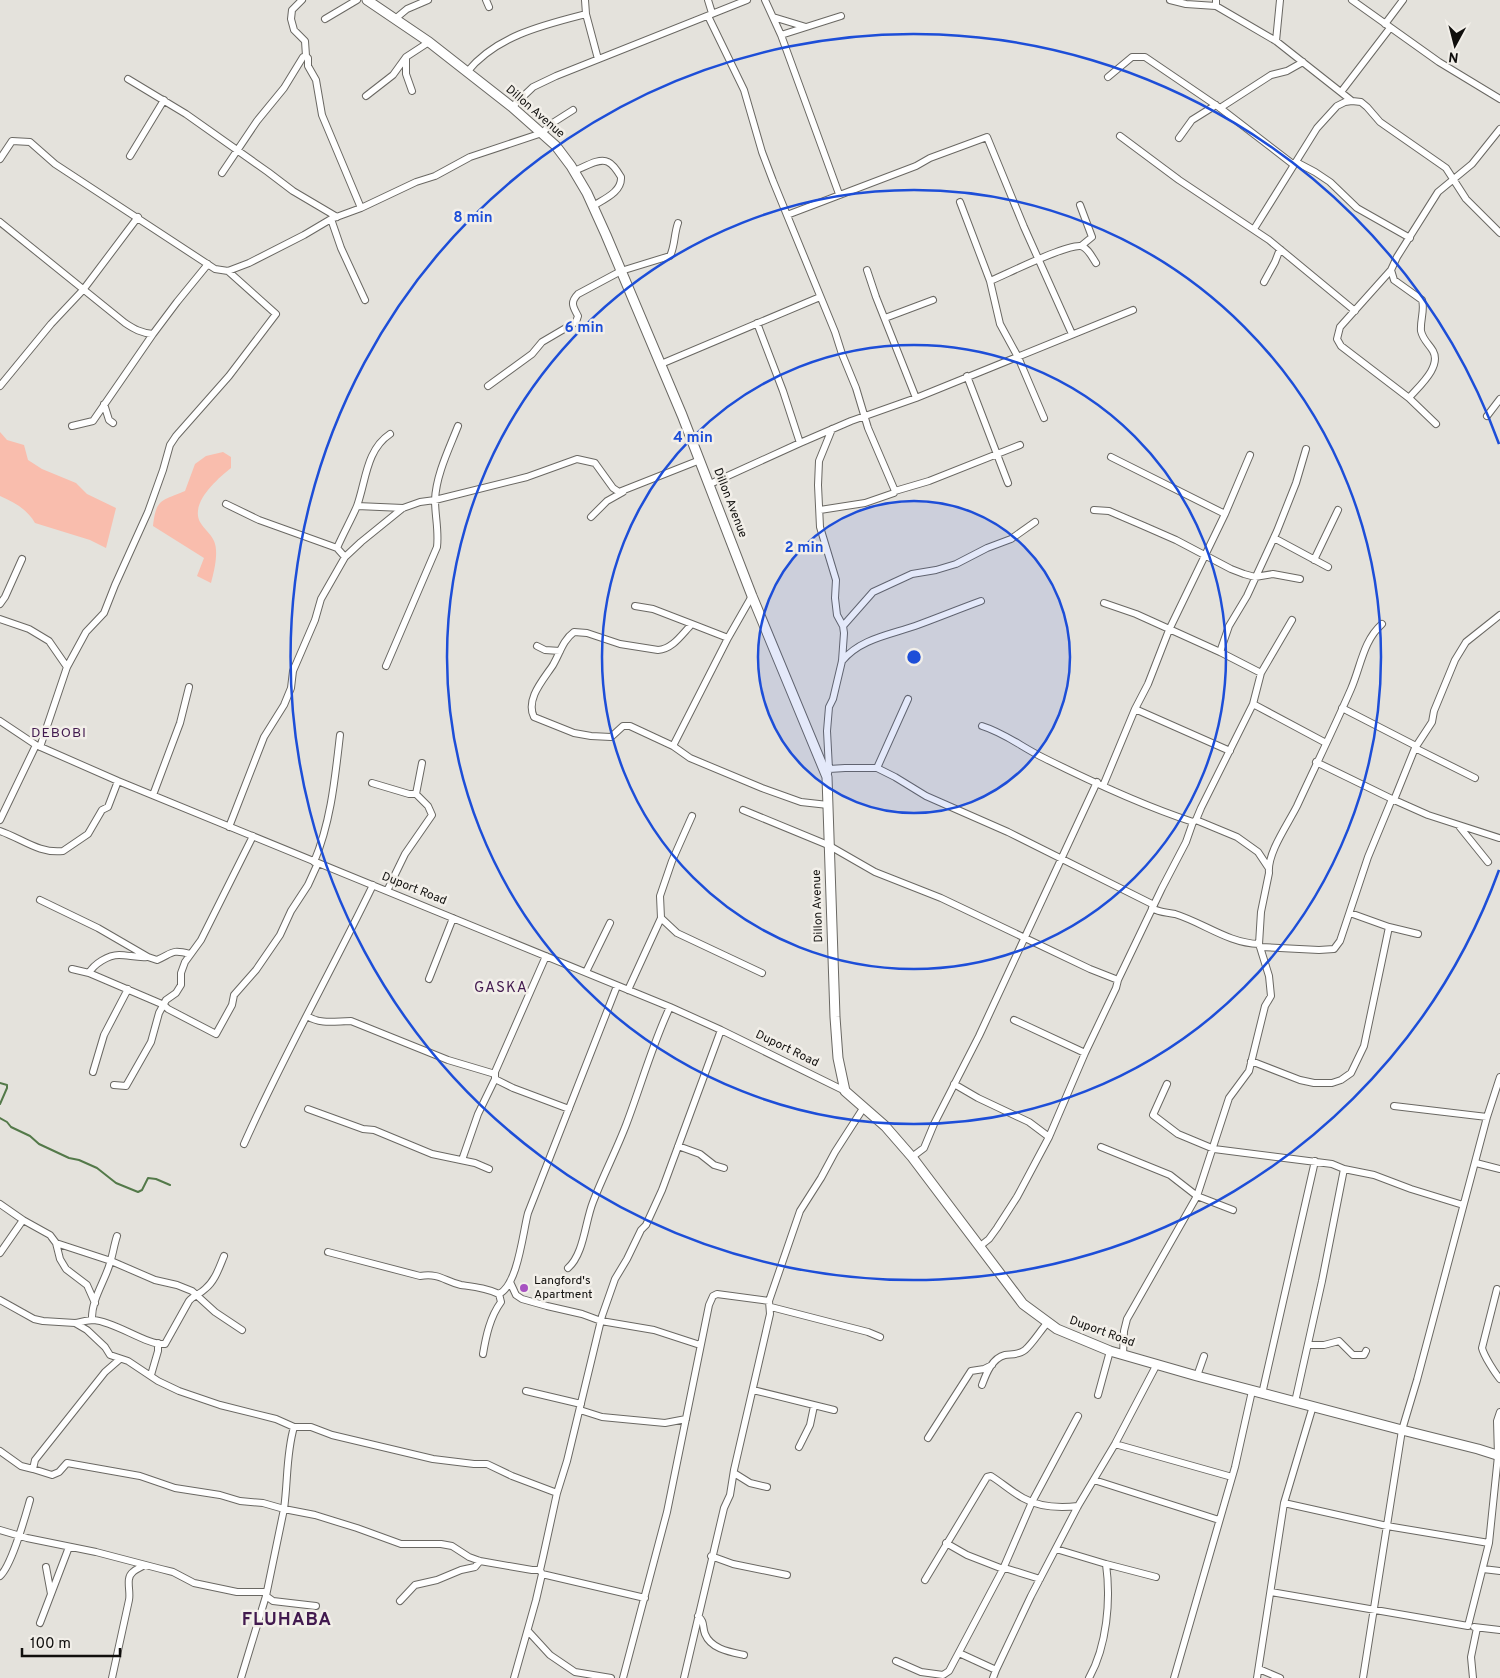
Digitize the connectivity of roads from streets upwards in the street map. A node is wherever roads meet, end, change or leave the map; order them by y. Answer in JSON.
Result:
{"nodes":[{"id":1,"x":302,"y":0,"type":"edge"},
{"id":2,"x":357,"y":0,"type":"edge"},
{"id":3,"x":367,"y":0,"type":"edge"},
{"id":4,"x":428,"y":0,"type":"edge"},
{"id":5,"x":486,"y":0,"type":"edge"},
{"id":6,"x":586,"y":0,"type":"edge"},
{"id":7,"x":708,"y":0,"type":"edge"},
{"id":8,"x":747,"y":0,"type":"edge"},
{"id":9,"x":766,"y":0,"type":"edge"},
{"id":10,"x":1170,"y":0,"type":"edge"},
{"id":11,"x":1280,"y":0,"type":"edge"},
{"id":12,"x":1352,"y":0,"type":"edge"},
{"id":13,"x":1403,"y":0,"type":"edge"},
{"id":14,"x":1216,"y":3,"type":"edge"},
{"id":15,"x":489,"y":7,"type":"dead end"},
{"id":16,"x":586,"y":14,"type":"junction"},
{"id":17,"x":710,"y":14,"type":"junction"},
{"id":18,"x":841,"y":16,"type":"dead end"},
{"id":19,"x":773,"y":17,"type":"junction"},
{"id":20,"x":325,"y":19,"type":"dead end"},
{"id":21,"x":394,"y":19,"type":"junction"},
{"id":22,"x":1388,"y":26,"type":"junction"},
{"id":23,"x":806,"y":27,"type":"junction"},
{"id":24,"x":781,"y":35,"type":"junction"},
{"id":25,"x":1276,"y":40,"type":"junction"},
{"id":26,"x":429,"y":42,"type":"junction"},
{"id":27,"x":306,"y":56,"type":"junction"},
{"id":28,"x":406,"y":57,"type":"junction"},
{"id":29,"x":598,"y":59,"type":"junction"},
{"id":30,"x":1304,"y":62,"type":"junction"},
{"id":31,"x":467,"y":72,"type":"junction"},
{"id":32,"x":1108,"y":77,"type":"dead end"},
{"id":33,"x":128,"y":79,"type":"dead end"},
{"id":34,"x":412,"y":91,"type":"dead end"},
{"id":35,"x":1341,"y":92,"type":"junction"},
{"id":36,"x":366,"y":96,"type":"dead end"},
{"id":37,"x":164,"y":100,"type":"junction"},
{"id":38,"x":1500,"y":100,"type":"edge"},
{"id":39,"x":1352,"y":101,"type":"junction"},
{"id":40,"x":512,"y":107,"type":"junction"},
{"id":41,"x":1218,"y":107,"type":"junction"},
{"id":42,"x":573,"y":110,"type":"dead end"},
{"id":43,"x":1500,"y":129,"type":"edge"},
{"id":44,"x":542,"y":133,"type":"junction"},
{"id":45,"x":1120,"y":136,"type":"dead end"},
{"id":46,"x":1180,"y":138,"type":"dead end"},
{"id":47,"x":238,"y":151,"type":"junction"},
{"id":48,"x":130,"y":156,"type":"dead end"},
{"id":49,"x":0,"y":159,"type":"edge"},
{"id":50,"x":1295,"y":163,"type":"junction"},
{"id":51,"x":574,"y":171,"type":"junction"},
{"id":52,"x":222,"y":173,"type":"dead end"},
{"id":53,"x":1454,"y":180,"type":"junction"},
{"id":54,"x":839,"y":194,"type":"junction"},
{"id":55,"x":960,"y":202,"type":"dead end"},
{"id":56,"x":593,"y":206,"type":"junction"},
{"id":57,"x":1080,"y":206,"type":"dead end"},
{"id":58,"x":361,"y":208,"type":"junction"},
{"id":59,"x":788,"y":215,"type":"junction"},
{"id":60,"x":138,"y":217,"type":"junction"},
{"id":61,"x":334,"y":218,"type":"junction"},
{"id":62,"x":0,"y":222,"type":"edge"},
{"id":63,"x":678,"y":223,"type":"dead end"},
{"id":64,"x":1254,"y":229,"type":"junction"},
{"id":65,"x":1500,"y":233,"type":"edge"},
{"id":66,"x":1410,"y":238,"type":"junction"},
{"id":67,"x":1081,"y":246,"type":"junction"},
{"id":68,"x":1280,"y":249,"type":"junction"},
{"id":69,"x":1040,"y":259,"type":"junction"},
{"id":70,"x":1096,"y":263,"type":"dead end"},
{"id":71,"x":208,"y":264,"type":"junction"},
{"id":72,"x":867,"y":270,"type":"dead end"},
{"id":73,"x":1392,"y":270,"type":"junction"},
{"id":74,"x":621,"y":271,"type":"junction"},
{"id":75,"x":228,"y":272,"type":"junction"},
{"id":76,"x":990,"y":281,"type":"junction"},
{"id":77,"x":1264,"y":282,"type":"dead end"},
{"id":78,"x":83,"y":290,"type":"junction"},
{"id":79,"x":820,"y":297,"type":"junction"},
{"id":80,"x":365,"y":300,"type":"dead end"},
{"id":81,"x":933,"y":300,"type":"dead end"},
{"id":82,"x":1133,"y":310,"type":"dead end"},
{"id":83,"x":1355,"y":311,"type":"junction"},
{"id":84,"x":885,"y":318,"type":"junction"},
{"id":85,"x":757,"y":323,"type":"junction"},
{"id":86,"x":153,"y":334,"type":"junction"},
{"id":87,"x":1072,"y":334,"type":"junction"},
{"id":88,"x":1018,"y":357,"type":"junction"},
{"id":89,"x":661,"y":364,"type":"junction"},
{"id":90,"x":968,"y":376,"type":"junction"},
{"id":91,"x":0,"y":386,"type":"edge"},
{"id":92,"x":488,"y":386,"type":"dead end"},
{"id":93,"x":916,"y":398,"type":"junction"},
{"id":94,"x":1409,"y":398,"type":"junction"},
{"id":95,"x":1500,"y":399,"type":"edge"},
{"id":96,"x":104,"y":404,"type":"junction"},
{"id":97,"x":863,"y":416,"type":"junction"},
{"id":98,"x":1487,"y":416,"type":"dead end"},
{"id":99,"x":1044,"y":418,"type":"dead end"},
{"id":100,"x":114,"y":423,"type":"dead end"},
{"id":101,"x":1436,"y":424,"type":"dead end"},
{"id":102,"x":72,"y":426,"type":"dead end"},
{"id":103,"x":458,"y":426,"type":"dead end"},
{"id":104,"x":832,"y":429,"type":"junction"},
{"id":105,"x":390,"y":434,"type":"dead end"},
{"id":106,"x":800,"y":443,"type":"junction"},
{"id":107,"x":1020,"y":445,"type":"dead end"},
{"id":108,"x":1306,"y":449,"type":"dead end"},
{"id":109,"x":998,"y":454,"type":"junction"},
{"id":110,"x":1250,"y":456,"type":"dead end"},
{"id":111,"x":1110,"y":457,"type":"dead end"},
{"id":112,"x":700,"y":460,"type":"junction"},
{"id":113,"x":710,"y":484,"type":"junction"},
{"id":114,"x":1008,"y":484,"type":"dead end"},
{"id":115,"x":895,"y":491,"type":"junction"},
{"id":116,"x":624,"y":492,"type":"junction"},
{"id":117,"x":435,"y":500,"type":"junction"},
{"id":118,"x":226,"y":504,"type":"dead end"},
{"id":119,"x":357,"y":506,"type":"junction"},
{"id":120,"x":403,"y":508,"type":"junction"},
{"id":121,"x":820,"y":510,"type":"junction"},
{"id":122,"x":1094,"y":510,"type":"dead end"},
{"id":123,"x":1338,"y":510,"type":"dead end"},
{"id":124,"x":1225,"y":514,"type":"junction"},
{"id":125,"x":592,"y":518,"type":"dead end"},
{"id":126,"x":1035,"y":522,"type":"dead end"},
{"id":127,"x":1274,"y":538,"type":"junction"},
{"id":128,"x":336,"y":548,"type":"junction"},
{"id":129,"x":1204,"y":555,"type":"junction"},
{"id":130,"x":345,"y":557,"type":"junction"},
{"id":131,"x":22,"y":559,"type":"dead end"},
{"id":132,"x":1314,"y":560,"type":"junction"},
{"id":133,"x":1328,"y":567,"type":"dead end"},
{"id":134,"x":1255,"y":577,"type":"junction"},
{"id":135,"x":1300,"y":579,"type":"dead end"},
{"id":136,"x":752,"y":596,"type":"junction"},
{"id":137,"x":980,"y":601,"type":"dead end"},
{"id":138,"x":1104,"y":603,"type":"dead end"},
{"id":139,"x":0,"y":604,"type":"edge"},
{"id":140,"x":636,"y":606,"type":"dead end"},
{"id":141,"x":1500,"y":615,"type":"edge"},
{"id":142,"x":0,"y":619,"type":"edge"},
{"id":143,"x":1292,"y":620,"type":"dead end"},
{"id":144,"x":692,"y":624,"type":"junction"},
{"id":145,"x":1382,"y":624,"type":"dead end"},
{"id":146,"x":843,"y":626,"type":"junction"},
{"id":147,"x":1169,"y":630,"type":"junction"},
{"id":148,"x":728,"y":638,"type":"junction"},
{"id":149,"x":537,"y":646,"type":"dead end"},
{"id":150,"x":560,"y":651,"type":"junction"},
{"id":151,"x":1220,"y":652,"type":"junction"},
{"id":152,"x":842,"y":661,"type":"junction"},
{"id":153,"x":386,"y":666,"type":"dead end"},
{"id":154,"x":67,"y":667,"type":"junction"},
{"id":155,"x":1261,"y":673,"type":"junction"},
{"id":156,"x":189,"y":687,"type":"dead end"},
{"id":157,"x":908,"y":699,"type":"dead end"},
{"id":158,"x":1253,"y":704,"type":"junction"},
{"id":159,"x":1342,"y":708,"type":"junction"},
{"id":160,"x":1135,"y":709,"type":"junction"},
{"id":161,"x":0,"y":721,"type":"edge"},
{"id":162,"x":982,"y":726,"type":"dead end"},
{"id":163,"x":340,"y":735,"type":"dead end"},
{"id":164,"x":1326,"y":743,"type":"junction"},
{"id":165,"x":38,"y":746,"type":"junction"},
{"id":166,"x":673,"y":746,"type":"junction"},
{"id":167,"x":1416,"y":747,"type":"junction"},
{"id":168,"x":1230,"y":752,"type":"junction"},
{"id":169,"x":1316,"y":762,"type":"junction"},
{"id":170,"x":422,"y":763,"type":"dead end"},
{"id":171,"x":877,"y":768,"type":"junction"},
{"id":172,"x":828,"y":773,"type":"junction"},
{"id":173,"x":1475,"y":778,"type":"dead end"},
{"id":174,"x":118,"y":781,"type":"junction"},
{"id":175,"x":372,"y":783,"type":"dead end"},
{"id":176,"x":1100,"y":784,"type":"junction"},
{"id":177,"x":416,"y":794,"type":"junction"},
{"id":178,"x":153,"y":796,"type":"junction"},
{"id":179,"x":1393,"y":799,"type":"junction"},
{"id":180,"x":828,"y":805,"type":"junction"},
{"id":181,"x":743,"y":810,"type":"dead end"},
{"id":182,"x":692,"y":816,"type":"dead end"},
{"id":183,"x":0,"y":820,"type":"edge"},
{"id":184,"x":1195,"y":821,"type":"junction"},
{"id":185,"x":1459,"y":825,"type":"junction"},
{"id":186,"x":229,"y":827,"type":"junction"},
{"id":187,"x":0,"y":831,"type":"edge"},
{"id":188,"x":253,"y":836,"type":"junction"},
{"id":189,"x":1499,"y":838,"type":"edge"},
{"id":190,"x":828,"y":845,"type":"junction"},
{"id":191,"x":1062,"y":860,"type":"junction"},
{"id":192,"x":316,"y":862,"type":"junction"},
{"id":193,"x":1488,"y":862,"type":"dead end"},
{"id":194,"x":1268,"y":868,"type":"junction"},
{"id":195,"x":372,"y":885,"type":"junction"},
{"id":196,"x":387,"y":891,"type":"junction"},
{"id":197,"x":40,"y":900,"type":"dead end"},
{"id":198,"x":1153,"y":907,"type":"junction"},
{"id":199,"x":1350,"y":913,"type":"junction"},
{"id":200,"x":453,"y":918,"type":"junction"},
{"id":201,"x":661,"y":918,"type":"junction"},
{"id":202,"x":610,"y":923,"type":"dead end"},
{"id":203,"x":1389,"y":927,"type":"junction"},
{"id":204,"x":1418,"y":934,"type":"dead end"},
{"id":205,"x":1025,"y":937,"type":"junction"},
{"id":206,"x":120,"y":941,"type":"junction"},
{"id":207,"x":1260,"y":946,"type":"junction"},
{"id":208,"x":190,"y":954,"type":"junction"},
{"id":209,"x":121,"y":955,"type":"junction"},
{"id":210,"x":546,"y":956,"type":"junction"},
{"id":211,"x":148,"y":957,"type":"junction"},
{"id":212,"x":72,"y":970,"type":"dead end"},
{"id":213,"x":586,"y":972,"type":"junction"},
{"id":214,"x":762,"y":972,"type":"dead end"},
{"id":215,"x":88,"y":973,"type":"junction"},
{"id":216,"x":429,"y":979,"type":"dead end"},
{"id":217,"x":1118,"y":980,"type":"junction"},
{"id":218,"x":618,"y":986,"type":"junction"},
{"id":219,"x":128,"y":989,"type":"junction"},
{"id":220,"x":628,"y":990,"type":"junction"},
{"id":221,"x":164,"y":1005,"type":"junction"},
{"id":222,"x":670,"y":1007,"type":"junction"},
{"id":223,"x":307,"y":1016,"type":"junction"},
{"id":224,"x":1014,"y":1020,"type":"dead end"},
{"id":225,"x":721,"y":1030,"type":"junction"},
{"id":226,"x":1085,"y":1053,"type":"junction"},
{"id":227,"x":1251,"y":1062,"type":"junction"},
{"id":228,"x":93,"y":1072,"type":"dead end"},
{"id":229,"x":495,"y":1077,"type":"junction"},
{"id":230,"x":1500,"y":1078,"type":"edge"},
{"id":231,"x":954,"y":1084,"type":"junction"},
{"id":232,"x":1167,"y":1084,"type":"dead end"},
{"id":233,"x":114,"y":1085,"type":"dead end"},
{"id":234,"x":844,"y":1091,"type":"junction"},
{"id":235,"x":1394,"y":1106,"type":"dead end"},
{"id":236,"x":864,"y":1107,"type":"junction"},
{"id":237,"x":308,"y":1109,"type":"dead end"},
{"id":238,"x":569,"y":1110,"type":"junction"},
{"id":239,"x":1487,"y":1117,"type":"junction"},
{"id":240,"x":1049,"y":1137,"type":"junction"},
{"id":241,"x":244,"y":1144,"type":"dead end"},
{"id":242,"x":678,"y":1146,"type":"junction"},
{"id":243,"x":1101,"y":1147,"type":"dead end"},
{"id":244,"x":1214,"y":1149,"type":"junction"},
{"id":245,"x":912,"y":1157,"type":"junction"},
{"id":246,"x":462,"y":1160,"type":"junction"},
{"id":247,"x":1315,"y":1161,"type":"junction"},
{"id":248,"x":1476,"y":1163,"type":"junction"},
{"id":249,"x":724,"y":1168,"type":"dead end"},
{"id":250,"x":489,"y":1169,"type":"dead end"},
{"id":251,"x":1344,"y":1169,"type":"junction"},
{"id":252,"x":1500,"y":1169,"type":"edge"},
{"id":253,"x":1198,"y":1196,"type":"junction"},
{"id":254,"x":0,"y":1204,"type":"edge"},
{"id":255,"x":1464,"y":1205,"type":"junction"},
{"id":256,"x":1233,"y":1210,"type":"dead end"},
{"id":257,"x":22,"y":1220,"type":"junction"},
{"id":258,"x":117,"y":1236,"type":"dead end"},
{"id":259,"x":56,"y":1243,"type":"junction"},
{"id":260,"x":979,"y":1247,"type":"junction"},
{"id":261,"x":328,"y":1252,"type":"dead end"},
{"id":262,"x":0,"y":1253,"type":"edge"},
{"id":263,"x":224,"y":1256,"type":"dead end"},
{"id":264,"x":111,"y":1261,"type":"junction"},
{"id":265,"x":568,"y":1268,"type":"dead end"},
{"id":266,"x":510,"y":1282,"type":"junction"},
{"id":267,"x":1497,"y":1289,"type":"dead end"},
{"id":268,"x":499,"y":1294,"type":"junction"},
{"id":269,"x":198,"y":1295,"type":"junction"},
{"id":270,"x":0,"y":1300,"type":"edge"},
{"id":271,"x":95,"y":1304,"type":"junction"},
{"id":272,"x":770,"y":1304,"type":"junction"},
{"id":273,"x":92,"y":1320,"type":"junction"},
{"id":274,"x":601,"y":1321,"type":"junction"},
{"id":275,"x":1048,"y":1322,"type":"junction"},
{"id":276,"x":75,"y":1323,"type":"junction"},
{"id":277,"x":242,"y":1330,"type":"dead end"},
{"id":278,"x":880,"y":1337,"type":"dead end"},
{"id":279,"x":158,"y":1343,"type":"junction"},
{"id":280,"x":700,"y":1345,"type":"junction"},
{"id":281,"x":1309,"y":1345,"type":"junction"},
{"id":282,"x":1110,"y":1351,"type":"junction"},
{"id":283,"x":1366,"y":1351,"type":"dead end"},
{"id":284,"x":483,"y":1354,"type":"dead end"},
{"id":285,"x":1123,"y":1355,"type":"junction"},
{"id":286,"x":1204,"y":1356,"type":"dead end"},
{"id":287,"x":120,"y":1359,"type":"junction"},
{"id":288,"x":1157,"y":1364,"type":"junction"},
{"id":289,"x":992,"y":1365,"type":"junction"},
{"id":290,"x":150,"y":1375,"type":"junction"},
{"id":291,"x":1197,"y":1376,"type":"junction"},
{"id":292,"x":1500,"y":1379,"type":"edge"},
{"id":293,"x":982,"y":1385,"type":"dead end"},
{"id":294,"x":753,"y":1390,"type":"junction"},
{"id":295,"x":526,"y":1391,"type":"dead end"},
{"id":296,"x":1252,"y":1391,"type":"junction"},
{"id":297,"x":1262,"y":1394,"type":"junction"},
{"id":298,"x":1098,"y":1395,"type":"dead end"},
{"id":299,"x":1295,"y":1402,"type":"junction"},
{"id":300,"x":814,"y":1406,"type":"junction"},
{"id":301,"x":1313,"y":1406,"type":"junction"},
{"id":302,"x":580,"y":1407,"type":"junction"},
{"id":303,"x":834,"y":1410,"type":"dead end"},
{"id":304,"x":1500,"y":1412,"type":"edge"},
{"id":305,"x":1078,"y":1416,"type":"dead end"},
{"id":306,"x":686,"y":1419,"type":"junction"},
{"id":307,"x":294,"y":1427,"type":"junction"},
{"id":308,"x":1402,"y":1430,"type":"junction"},
{"id":309,"x":928,"y":1438,"type":"dead end"},
{"id":310,"x":1115,"y":1444,"type":"junction"},
{"id":311,"x":799,"y":1447,"type":"dead end"},
{"id":312,"x":0,"y":1451,"type":"edge"},
{"id":313,"x":1499,"y":1456,"type":"edge"},
{"id":314,"x":33,"y":1469,"type":"junction"},
{"id":315,"x":734,"y":1473,"type":"junction"},
{"id":316,"x":1232,"y":1477,"type":"junction"},
{"id":317,"x":1094,"y":1480,"type":"junction"},
{"id":318,"x":766,"y":1487,"type":"dead end"},
{"id":319,"x":557,"y":1493,"type":"junction"},
{"id":320,"x":30,"y":1500,"type":"dead end"},
{"id":321,"x":1032,"y":1502,"type":"junction"},
{"id":322,"x":1284,"y":1503,"type":"junction"},
{"id":323,"x":1078,"y":1506,"type":"junction"},
{"id":324,"x":284,"y":1509,"type":"junction"},
{"id":325,"x":1219,"y":1520,"type":"junction"},
{"id":326,"x":1387,"y":1526,"type":"junction"},
{"id":327,"x":0,"y":1530,"type":"edge"},
{"id":328,"x":20,"y":1535,"type":"junction"},
{"id":329,"x":946,"y":1543,"type":"junction"},
{"id":330,"x":1489,"y":1543,"type":"junction"},
{"id":331,"x":69,"y":1547,"type":"junction"},
{"id":332,"x":1056,"y":1549,"type":"junction"},
{"id":333,"x":712,"y":1556,"type":"junction"},
{"id":334,"x":480,"y":1561,"type":"junction"},
{"id":335,"x":1106,"y":1564,"type":"junction"},
{"id":336,"x":144,"y":1565,"type":"junction"},
{"id":337,"x":46,"y":1567,"type":"dead end"},
{"id":338,"x":1003,"y":1569,"type":"junction"},
{"id":339,"x":1483,"y":1569,"type":"junction"},
{"id":340,"x":541,"y":1572,"type":"junction"},
{"id":341,"x":1500,"y":1572,"type":"edge"},
{"id":342,"x":787,"y":1575,"type":"dead end"},
{"id":343,"x":0,"y":1576,"type":"edge"},
{"id":344,"x":1156,"y":1577,"type":"dead end"},
{"id":345,"x":1040,"y":1579,"type":"junction"},
{"id":346,"x":925,"y":1580,"type":"dead end"},
{"id":347,"x":1271,"y":1592,"type":"junction"},
{"id":348,"x":51,"y":1594,"type":"junction"},
{"id":349,"x":266,"y":1594,"type":"junction"},
{"id":350,"x":645,"y":1598,"type":"junction"},
{"id":351,"x":400,"y":1601,"type":"dead end"},
{"id":352,"x":316,"y":1606,"type":"dead end"},
{"id":353,"x":1373,"y":1610,"type":"junction"},
{"id":354,"x":698,"y":1616,"type":"junction"},
{"id":355,"x":40,"y":1623,"type":"dead end"},
{"id":356,"x":1468,"y":1626,"type":"junction"},
{"id":357,"x":1477,"y":1628,"type":"junction"},
{"id":358,"x":1500,"y":1630,"type":"edge"},
{"id":359,"x":528,"y":1631,"type":"junction"},
{"id":360,"x":959,"y":1653,"type":"junction"},
{"id":361,"x":744,"y":1655,"type":"dead end"},
{"id":362,"x":896,"y":1661,"type":"dead end"},
{"id":363,"x":1259,"y":1669,"type":"junction"},
{"id":364,"x":996,"y":1670,"type":"junction"},
{"id":365,"x":112,"y":1678,"type":"edge"},
{"id":366,"x":241,"y":1678,"type":"edge"},
{"id":367,"x":514,"y":1678,"type":"edge"},
{"id":368,"x":611,"y":1678,"type":"edge"},
{"id":369,"x":623,"y":1678,"type":"edge"},
{"id":370,"x":684,"y":1678,"type":"edge"},
{"id":371,"x":993,"y":1678,"type":"edge"},
{"id":372,"x":1088,"y":1678,"type":"edge"},
{"id":373,"x":1174,"y":1678,"type":"edge"},
{"id":374,"x":1257,"y":1678,"type":"edge"},
{"id":375,"x":1280,"y":1678,"type":"edge"},
{"id":376,"x":1363,"y":1678,"type":"edge"},
{"id":377,"x":1473,"y":1678,"type":"edge"}],
"edges":[{"from":1,"to":27,"type":"street"},
{"from":2,"to":20,"type":"street"},
{"from":3,"to":21,"type":"street","name":"Dillon Avenue"},
{"from":4,"to":21,"type":"street"},
{"from":5,"to":15,"type":"street"},
{"from":6,"to":16,"type":"street"},
{"from":7,"to":17,"type":"street"},
{"from":8,"to":17,"type":"street"},
{"from":9,"to":19,"type":"street"},
{"from":10,"to":14,"type":"street"},
{"from":11,"to":25,"type":"street"},
{"from":12,"to":22,"type":"street"},
{"from":13,"to":22,"type":"street"},
{"from":14,"to":25,"type":"street"},
{"from":16,"to":29,"type":"street"},
{"from":16,"to":31,"type":"street"},
{"from":17,"to":29,"type":"street"},
{"from":17,"to":59,"type":"street"},
{"from":18,"to":23,"type":"street"},
{"from":19,"to":23,"type":"street"},
{"from":19,"to":24,"type":"street"},
{"from":21,"to":26,"type":"street","name":"Dillon Avenue"},
{"from":22,"to":35,"type":"street"},
{"from":22,"to":38,"type":"street"},
{"from":23,"to":24,"type":"street"},
{"from":24,"to":54,"type":"street"},
{"from":25,"to":30,"type":"street"},
{"from":26,"to":28,"type":"street"},
{"from":26,"to":31,"type":"street","name":"Dillon Avenue"},
{"from":27,"to":47,"type":"street"},
{"from":27,"to":58,"type":"street"},
{"from":28,"to":34,"type":"street"},
{"from":28,"to":36,"type":"street"},
{"from":29,"to":40,"type":"street"},
{"from":30,"to":35,"type":"street"},
{"from":30,"to":41,"type":"street"},
{"from":31,"to":40,"type":"street","name":"Dillon Avenue"},
{"from":32,"to":41,"type":"street"},
{"from":33,"to":37,"type":"street"},
{"from":35,"to":39,"type":"street"},
{"from":37,"to":47,"type":"street"},
{"from":37,"to":48,"type":"street"},
{"from":39,"to":50,"type":"street"},
{"from":39,"to":53,"type":"street"},
{"from":40,"to":44,"type":"street","name":"Dillon Avenue"},
{"from":41,"to":46,"type":"street"},
{"from":41,"to":50,"type":"street"},
{"from":42,"to":44,"type":"street"},
{"from":43,"to":53,"type":"street"},
{"from":44,"to":51,"type":"street","name":"Dillon Avenue"},
{"from":44,"to":58,"type":"street"},
{"from":45,"to":64,"type":"street"},
{"from":47,"to":52,"type":"street"},
{"from":47,"to":61,"type":"street"},
{"from":49,"to":60,"type":"street"},
{"from":50,"to":64,"type":"street"},
{"from":50,"to":66,"type":"street"},
{"from":51,"to":56,"type":"street","name":"Dillon Avenue"},
{"from":51,"to":56,"type":"street"},
{"from":53,"to":65,"type":"street"},
{"from":53,"to":66,"type":"street"},
{"from":54,"to":59,"type":"street"},
{"from":54,"to":69,"type":"street"},
{"from":55,"to":76,"type":"street"},
{"from":56,"to":74,"type":"street","name":"Dillon Avenue"},
{"from":57,"to":67,"type":"street"},
{"from":58,"to":61,"type":"street"},
{"from":59,"to":79,"type":"street"},
{"from":60,"to":71,"type":"street"},
{"from":60,"to":78,"type":"street"},
{"from":61,"to":75,"type":"street"},
{"from":61,"to":80,"type":"street"},
{"from":62,"to":78,"type":"street"},
{"from":63,"to":74,"type":"street"},
{"from":64,"to":68,"type":"street"},
{"from":66,"to":73,"type":"street"},
{"from":67,"to":69,"type":"street"},
{"from":67,"to":70,"type":"street"},
{"from":68,"to":77,"type":"street"},
{"from":68,"to":83,"type":"street"},
{"from":69,"to":76,"type":"street"},
{"from":69,"to":87,"type":"street"},
{"from":71,"to":75,"type":"street"},
{"from":71,"to":86,"type":"street"},
{"from":72,"to":84,"type":"street"},
{"from":73,"to":83,"type":"street"},
{"from":73,"to":94,"type":"street"},
{"from":74,"to":89,"type":"street","name":"Dillon Avenue"},
{"from":74,"to":92,"type":"street"},
{"from":75,"to":154,"type":"street"},
{"from":76,"to":88,"type":"street"},
{"from":78,"to":86,"type":"street"},
{"from":78,"to":91,"type":"street"},
{"from":79,"to":85,"type":"street"},
{"from":79,"to":97,"type":"street"},
{"from":81,"to":84,"type":"street"},
{"from":82,"to":87,"type":"street"},
{"from":83,"to":94,"type":"street"},
{"from":84,"to":93,"type":"street"},
{"from":85,"to":89,"type":"street"},
{"from":85,"to":106,"type":"street"},
{"from":86,"to":96,"type":"street"},
{"from":87,"to":88,"type":"street"},
{"from":88,"to":90,"type":"street"},
{"from":88,"to":99,"type":"street"},
{"from":89,"to":112,"type":"street","name":"Dillon Avenue"},
{"from":90,"to":93,"type":"street"},
{"from":90,"to":109,"type":"street"},
{"from":93,"to":97,"type":"street"},
{"from":94,"to":101,"type":"street"},
{"from":95,"to":98,"type":"street"},
{"from":96,"to":100,"type":"street"},
{"from":96,"to":102,"type":"street"},
{"from":97,"to":104,"type":"street"},
{"from":97,"to":115,"type":"street"},
{"from":103,"to":117,"type":"street"},
{"from":104,"to":106,"type":"street"},
{"from":104,"to":121,"type":"street"},
{"from":105,"to":119,"type":"street"},
{"from":106,"to":113,"type":"street"},
{"from":107,"to":109,"type":"street"},
{"from":108,"to":127,"type":"street"},
{"from":109,"to":114,"type":"street"},
{"from":109,"to":115,"type":"street"},
{"from":110,"to":124,"type":"street"},
{"from":111,"to":124,"type":"street"},
{"from":112,"to":113,"type":"street","name":"Dillon Avenue"},
{"from":112,"to":116,"type":"street"},
{"from":113,"to":136,"type":"street","name":"Dillon Avenue"},
{"from":115,"to":121,"type":"street"},
{"from":116,"to":117,"type":"street"},
{"from":116,"to":125,"type":"street"},
{"from":117,"to":120,"type":"street"},
{"from":117,"to":153,"type":"street"},
{"from":118,"to":128,"type":"street"},
{"from":119,"to":120,"type":"street"},
{"from":119,"to":128,"type":"street"},
{"from":120,"to":130,"type":"street"},
{"from":121,"to":146,"type":"street"},
{"from":122,"to":129,"type":"street"},
{"from":123,"to":132,"type":"street"},
{"from":124,"to":129,"type":"street"},
{"from":126,"to":146,"type":"street"},
{"from":127,"to":132,"type":"street"},
{"from":127,"to":134,"type":"street"},
{"from":128,"to":130,"type":"street"},
{"from":129,"to":134,"type":"street"},
{"from":129,"to":147,"type":"street"},
{"from":130,"to":186,"type":"street"},
{"from":131,"to":139,"type":"street"},
{"from":132,"to":133,"type":"street"},
{"from":134,"to":135,"type":"street"},
{"from":134,"to":151,"type":"street"},
{"from":136,"to":148,"type":"street"},
{"from":136,"to":172,"type":"street","name":"Dillon Avenue"},
{"from":137,"to":152,"type":"street"},
{"from":138,"to":147,"type":"street"},
{"from":140,"to":144,"type":"street"},
{"from":141,"to":167,"type":"street"},
{"from":142,"to":154,"type":"street"},
{"from":143,"to":155,"type":"street"},
{"from":144,"to":148,"type":"street"},
{"from":144,"to":150,"type":"street"},
{"from":145,"to":159,"type":"street"},
{"from":146,"to":152,"type":"street"},
{"from":147,"to":151,"type":"street"},
{"from":147,"to":160,"type":"street"},
{"from":148,"to":166,"type":"street"},
{"from":149,"to":150,"type":"street"},
{"from":150,"to":166,"type":"street"},
{"from":151,"to":155,"type":"street"},
{"from":152,"to":172,"type":"street"},
{"from":154,"to":165,"type":"street"},
{"from":155,"to":158,"type":"street"},
{"from":156,"to":178,"type":"street"},
{"from":157,"to":171,"type":"street"},
{"from":158,"to":164,"type":"street"},
{"from":158,"to":168,"type":"street"},
{"from":159,"to":164,"type":"street"},
{"from":159,"to":167,"type":"street"},
{"from":160,"to":168,"type":"street"},
{"from":160,"to":176,"type":"street"},
{"from":161,"to":165,"type":"street","name":"Duport Road"},
{"from":162,"to":176,"type":"street"},
{"from":163,"to":192,"type":"street"},
{"from":164,"to":169,"type":"street"},
{"from":165,"to":174,"type":"street","name":"Duport Road"},
{"from":165,"to":183,"type":"street"},
{"from":166,"to":180,"type":"street"},
{"from":167,"to":173,"type":"street"},
{"from":167,"to":179,"type":"street"},
{"from":168,"to":184,"type":"street"},
{"from":169,"to":179,"type":"street"},
{"from":169,"to":194,"type":"street"},
{"from":170,"to":177,"type":"street"},
{"from":171,"to":172,"type":"street"},
{"from":171,"to":191,"type":"street"},
{"from":172,"to":180,"type":"street","name":"Dillon Avenue"},
{"from":174,"to":178,"type":"street","name":"Duport Road"},
{"from":174,"to":187,"type":"street"},
{"from":175,"to":177,"type":"street"},
{"from":176,"to":184,"type":"street"},
{"from":176,"to":191,"type":"street"},
{"from":177,"to":196,"type":"street"},
{"from":178,"to":186,"type":"street","name":"Duport Road"},
{"from":179,"to":185,"type":"street"},
{"from":179,"to":199,"type":"street"},
{"from":180,"to":190,"type":"street","name":"Dillon Avenue"},
{"from":181,"to":190,"type":"street"},
{"from":182,"to":201,"type":"street"},
{"from":184,"to":194,"type":"street"},
{"from":184,"to":198,"type":"street"},
{"from":185,"to":189,"type":"street"},
{"from":185,"to":193,"type":"street"},
{"from":186,"to":188,"type":"street","name":"Duport Road"},
{"from":188,"to":192,"type":"street","name":"Duport Road"},
{"from":188,"to":208,"type":"street"},
{"from":190,"to":205,"type":"street"},
{"from":190,"to":234,"type":"street","name":"Dillon Avenue"},
{"from":191,"to":198,"type":"street"},
{"from":191,"to":205,"type":"street"},
{"from":192,"to":195,"type":"street","name":"Duport Road"},
{"from":192,"to":221,"type":"street"},
{"from":194,"to":207,"type":"street"},
{"from":195,"to":196,"type":"street","name":"Duport Road"},
{"from":195,"to":223,"type":"street"},
{"from":196,"to":200,"type":"street","name":"Duport Road"},
{"from":197,"to":206,"type":"street"},
{"from":198,"to":207,"type":"street"},
{"from":198,"to":217,"type":"street"},
{"from":199,"to":203,"type":"street"},
{"from":199,"to":207,"type":"street"},
{"from":200,"to":210,"type":"street","name":"Duport Road"},
{"from":200,"to":216,"type":"street"},
{"from":201,"to":214,"type":"street"},
{"from":201,"to":220,"type":"street"},
{"from":202,"to":213,"type":"street"},
{"from":203,"to":204,"type":"street"},
{"from":203,"to":227,"type":"street"},
{"from":205,"to":217,"type":"street"},
{"from":205,"to":231,"type":"street"},
{"from":206,"to":209,"type":"street"},
{"from":206,"to":211,"type":"street"},
{"from":207,"to":227,"type":"street"},
{"from":208,"to":211,"type":"street"},
{"from":208,"to":221,"type":"street"},
{"from":209,"to":211,"type":"street"},
{"from":209,"to":215,"type":"street"},
{"from":210,"to":213,"type":"street","name":"Duport Road"},
{"from":210,"to":229,"type":"street"},
{"from":212,"to":215,"type":"street"},
{"from":213,"to":218,"type":"street","name":"Duport Road"},
{"from":215,"to":219,"type":"street"},
{"from":217,"to":226,"type":"street"},
{"from":218,"to":220,"type":"street","name":"Duport Road"},
{"from":218,"to":238,"type":"street"},
{"from":219,"to":221,"type":"street"},
{"from":219,"to":228,"type":"street"},
{"from":220,"to":222,"type":"street","name":"Duport Road"},
{"from":221,"to":233,"type":"street"},
{"from":222,"to":225,"type":"street","name":"Duport Road"},
{"from":222,"to":265,"type":"street"},
{"from":223,"to":229,"type":"street"},
{"from":223,"to":241,"type":"street"},
{"from":224,"to":226,"type":"street"},
{"from":225,"to":234,"type":"street","name":"Duport Road"},
{"from":225,"to":242,"type":"street"},
{"from":226,"to":240,"type":"street"},
{"from":227,"to":244,"type":"street"},
{"from":229,"to":238,"type":"street"},
{"from":229,"to":246,"type":"street"},
{"from":230,"to":239,"type":"street"},
{"from":231,"to":240,"type":"street"},
{"from":231,"to":245,"type":"street"},
{"from":232,"to":244,"type":"street"},
{"from":234,"to":236,"type":"street","name":"Duport Road"},
{"from":235,"to":239,"type":"street"},
{"from":236,"to":245,"type":"street","name":"Duport Road"},
{"from":236,"to":272,"type":"street"},
{"from":237,"to":246,"type":"street"},
{"from":238,"to":266,"type":"street"},
{"from":239,"to":248,"type":"street"},
{"from":240,"to":260,"type":"street"},
{"from":242,"to":249,"type":"street"},
{"from":242,"to":274,"type":"street"},
{"from":243,"to":253,"type":"street"},
{"from":244,"to":247,"type":"street"},
{"from":244,"to":253,"type":"street"},
{"from":245,"to":260,"type":"street","name":"Duport Road"},
{"from":246,"to":250,"type":"street"},
{"from":247,"to":251,"type":"street"},
{"from":247,"to":297,"type":"street"},
{"from":248,"to":252,"type":"street"},
{"from":248,"to":255,"type":"street"},
{"from":251,"to":255,"type":"street"},
{"from":251,"to":281,"type":"street"},
{"from":253,"to":256,"type":"street"},
{"from":253,"to":285,"type":"street"},
{"from":254,"to":257,"type":"street"},
{"from":255,"to":308,"type":"street"},
{"from":257,"to":259,"type":"street"},
{"from":257,"to":262,"type":"street"},
{"from":258,"to":264,"type":"street"},
{"from":259,"to":264,"type":"street"},
{"from":259,"to":271,"type":"street"},
{"from":260,"to":275,"type":"street","name":"Duport Road"},
{"from":261,"to":268,"type":"street"},
{"from":263,"to":269,"type":"street"},
{"from":264,"to":269,"type":"street"},
{"from":264,"to":271,"type":"street"},
{"from":266,"to":268,"type":"street"},
{"from":266,"to":274,"type":"street"},
{"from":267,"to":292,"type":"street"},
{"from":268,"to":284,"type":"street"},
{"from":269,"to":277,"type":"street"},
{"from":269,"to":279,"type":"street"},
{"from":270,"to":276,"type":"street"},
{"from":271,"to":273,"type":"street"},
{"from":272,"to":278,"type":"street"},
{"from":272,"to":280,"type":"street"},
{"from":272,"to":294,"type":"street"},
{"from":273,"to":276,"type":"street"},
{"from":273,"to":279,"type":"street"},
{"from":274,"to":280,"type":"street"},
{"from":274,"to":302,"type":"street"},
{"from":275,"to":282,"type":"street","name":"Duport Road"},
{"from":275,"to":289,"type":"street"},
{"from":276,"to":287,"type":"street"},
{"from":279,"to":290,"type":"street"},
{"from":280,"to":306,"type":"street"},
{"from":281,"to":283,"type":"street"},
{"from":281,"to":299,"type":"street"},
{"from":282,"to":285,"type":"street","name":"Duport Road"},
{"from":282,"to":298,"type":"street"},
{"from":285,"to":288,"type":"street","name":"Duport Road"},
{"from":286,"to":291,"type":"street"},
{"from":287,"to":290,"type":"street"},
{"from":287,"to":314,"type":"street"},
{"from":288,"to":291,"type":"street","name":"Duport Road"},
{"from":288,"to":310,"type":"street"},
{"from":289,"to":293,"type":"street"},
{"from":289,"to":309,"type":"street"},
{"from":290,"to":307,"type":"street"},
{"from":291,"to":296,"type":"street","name":"Duport Road"},
{"from":294,"to":300,"type":"street"},
{"from":294,"to":315,"type":"street"},
{"from":295,"to":302,"type":"street"},
{"from":296,"to":297,"type":"street","name":"Duport Road"},
{"from":296,"to":316,"type":"street"},
{"from":297,"to":299,"type":"street","name":"Duport Road"},
{"from":299,"to":301,"type":"street","name":"Duport Road"},
{"from":300,"to":303,"type":"street"},
{"from":300,"to":311,"type":"street"},
{"from":301,"to":308,"type":"street","name":"Duport Road"},
{"from":301,"to":322,"type":"street"},
{"from":302,"to":306,"type":"street"},
{"from":302,"to":319,"type":"street"},
{"from":304,"to":313,"type":"street"},
{"from":305,"to":321,"type":"street"},
{"from":306,"to":350,"type":"street"},
{"from":307,"to":319,"type":"street"},
{"from":307,"to":324,"type":"street"},
{"from":308,"to":313,"type":"street","name":"Duport Road"},
{"from":308,"to":326,"type":"street"},
{"from":310,"to":316,"type":"street"},
{"from":310,"to":317,"type":"street"},
{"from":312,"to":314,"type":"street"},
{"from":313,"to":330,"type":"street"},
{"from":314,"to":324,"type":"street"},
{"from":315,"to":318,"type":"street"},
{"from":315,"to":333,"type":"street"},
{"from":316,"to":325,"type":"street"},
{"from":317,"to":323,"type":"street"},
{"from":317,"to":325,"type":"street"},
{"from":319,"to":340,"type":"street"},
{"from":320,"to":328,"type":"street"},
{"from":321,"to":323,"type":"street"},
{"from":321,"to":329,"type":"street"},
{"from":321,"to":338,"type":"street"},
{"from":322,"to":326,"type":"street"},
{"from":322,"to":347,"type":"street"},
{"from":323,"to":332,"type":"street"},
{"from":324,"to":334,"type":"street"},
{"from":324,"to":349,"type":"street"},
{"from":325,"to":373,"type":"street"},
{"from":326,"to":330,"type":"street"},
{"from":326,"to":353,"type":"street"},
{"from":327,"to":328,"type":"street"},
{"from":328,"to":331,"type":"street"},
{"from":328,"to":343,"type":"street"},
{"from":329,"to":338,"type":"street"},
{"from":329,"to":346,"type":"street"},
{"from":330,"to":339,"type":"street"},
{"from":331,"to":336,"type":"street"},
{"from":331,"to":348,"type":"street"},
{"from":332,"to":335,"type":"street"},
{"from":332,"to":345,"type":"street"},
{"from":333,"to":342,"type":"street"},
{"from":333,"to":354,"type":"street"},
{"from":334,"to":340,"type":"street"},
{"from":334,"to":351,"type":"street"},
{"from":335,"to":344,"type":"street"},
{"from":335,"to":372,"type":"street"},
{"from":336,"to":349,"type":"street"},
{"from":336,"to":365,"type":"street"},
{"from":337,"to":348,"type":"street"},
{"from":338,"to":345,"type":"street"},
{"from":338,"to":360,"type":"street"},
{"from":339,"to":341,"type":"street"},
{"from":339,"to":356,"type":"street"},
{"from":340,"to":350,"type":"street"},
{"from":340,"to":359,"type":"street"},
{"from":345,"to":364,"type":"street"},
{"from":347,"to":353,"type":"street"},
{"from":347,"to":363,"type":"street"},
{"from":348,"to":355,"type":"street"},
{"from":349,"to":352,"type":"street"},
{"from":349,"to":366,"type":"street"},
{"from":350,"to":369,"type":"street"},
{"from":353,"to":356,"type":"street"},
{"from":353,"to":376,"type":"street"},
{"from":354,"to":361,"type":"street"},
{"from":354,"to":370,"type":"street"},
{"from":356,"to":357,"type":"street"},
{"from":357,"to":358,"type":"street"},
{"from":357,"to":377,"type":"street"},
{"from":359,"to":367,"type":"street"},
{"from":359,"to":368,"type":"street"},
{"from":360,"to":362,"type":"street"},
{"from":360,"to":364,"type":"street"},
{"from":363,"to":374,"type":"street"},
{"from":363,"to":375,"type":"street"},
{"from":364,"to":371,"type":"street"}]}
